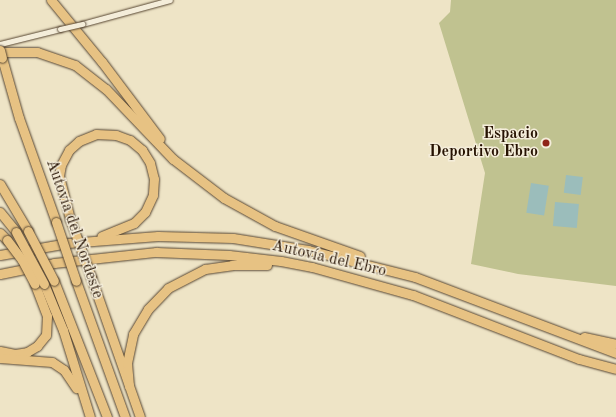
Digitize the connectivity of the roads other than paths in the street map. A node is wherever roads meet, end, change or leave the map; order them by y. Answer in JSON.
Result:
{"nodes":[{"id":1,"x":51,"y":0,"type":"edge"},
{"id":2,"x":170,"y":0,"type":"edge"},
{"id":3,"x":0,"y":44,"type":"edge"},
{"id":4,"x":1,"y":53,"type":"edge"},
{"id":5,"x":190,"y":173,"type":"junction"},
{"id":6,"x":0,"y":184,"type":"edge"},
{"id":7,"x":0,"y":212,"type":"edge"},
{"id":8,"x":3,"y":236,"type":"edge"},
{"id":9,"x":0,"y":254,"type":"edge"},
{"id":10,"x":334,"y":273,"type":"junction"},
{"id":11,"x":0,"y":274,"type":"edge"},
{"id":12,"x":40,"y":284,"type":"junction"},
{"id":13,"x":467,"y":295,"type":"junction"},
{"id":14,"x":501,"y":309,"type":"junction"},
{"id":15,"x":616,"y":344,"type":"edge"},
{"id":16,"x":0,"y":351,"type":"edge"},
{"id":17,"x":616,"y":353,"type":"edge"},
{"id":18,"x":0,"y":358,"type":"edge"},
{"id":19,"x":579,"y":359,"type":"junction"},
{"id":20,"x":616,"y":369,"type":"edge"},
{"id":21,"x":616,"y":375,"type":"edge"},
{"id":22,"x":129,"y":386,"type":"junction"},
{"id":23,"x":90,"y":417,"type":"edge"},
{"id":24,"x":107,"y":417,"type":"edge"},
{"id":25,"x":125,"y":417,"type":"edge"},
{"id":26,"x":140,"y":417,"type":"edge"}],
"edges":[{"from":1,"to":5,"type":"highway"},
{"from":2,"to":3,"type":"street","bridge":true},
{"from":4,"to":5,"type":"highway"},
{"from":4,"to":25,"type":"highway","name":"Autovía del Nordeste","bridge":true},
{"from":5,"to":13,"type":"highway"},
{"from":6,"to":24,"type":"highway","bridge":true},
{"from":7,"to":12,"type":"highway","bridge":true},
{"from":8,"to":12,"type":"highway","bridge":true},
{"from":9,"to":13,"type":"highway","name":"Autovía del Ebro"},
{"from":9,"to":22,"type":"highway","bridge":true},
{"from":10,"to":11,"type":"highway","name":"Autovía del Ebro"},
{"from":10,"to":19,"type":"highway","name":"Autovía del Ebro"},
{"from":10,"to":22,"type":"highway"},
{"from":12,"to":16,"type":"highway"},
{"from":12,"to":23,"type":"highway"},
{"from":13,"to":14,"type":"highway","name":"Autovía del Ebro"},
{"from":14,"to":15,"type":"highway"},
{"from":14,"to":17,"type":"highway","name":"Autovía del Ebro"},
{"from":18,"to":23,"type":"highway"},
{"from":19,"to":20,"type":"highway","name":"Autovía del Ebro"},
{"from":19,"to":21,"type":"highway"},
{"from":22,"to":26,"type":"highway"}]}
